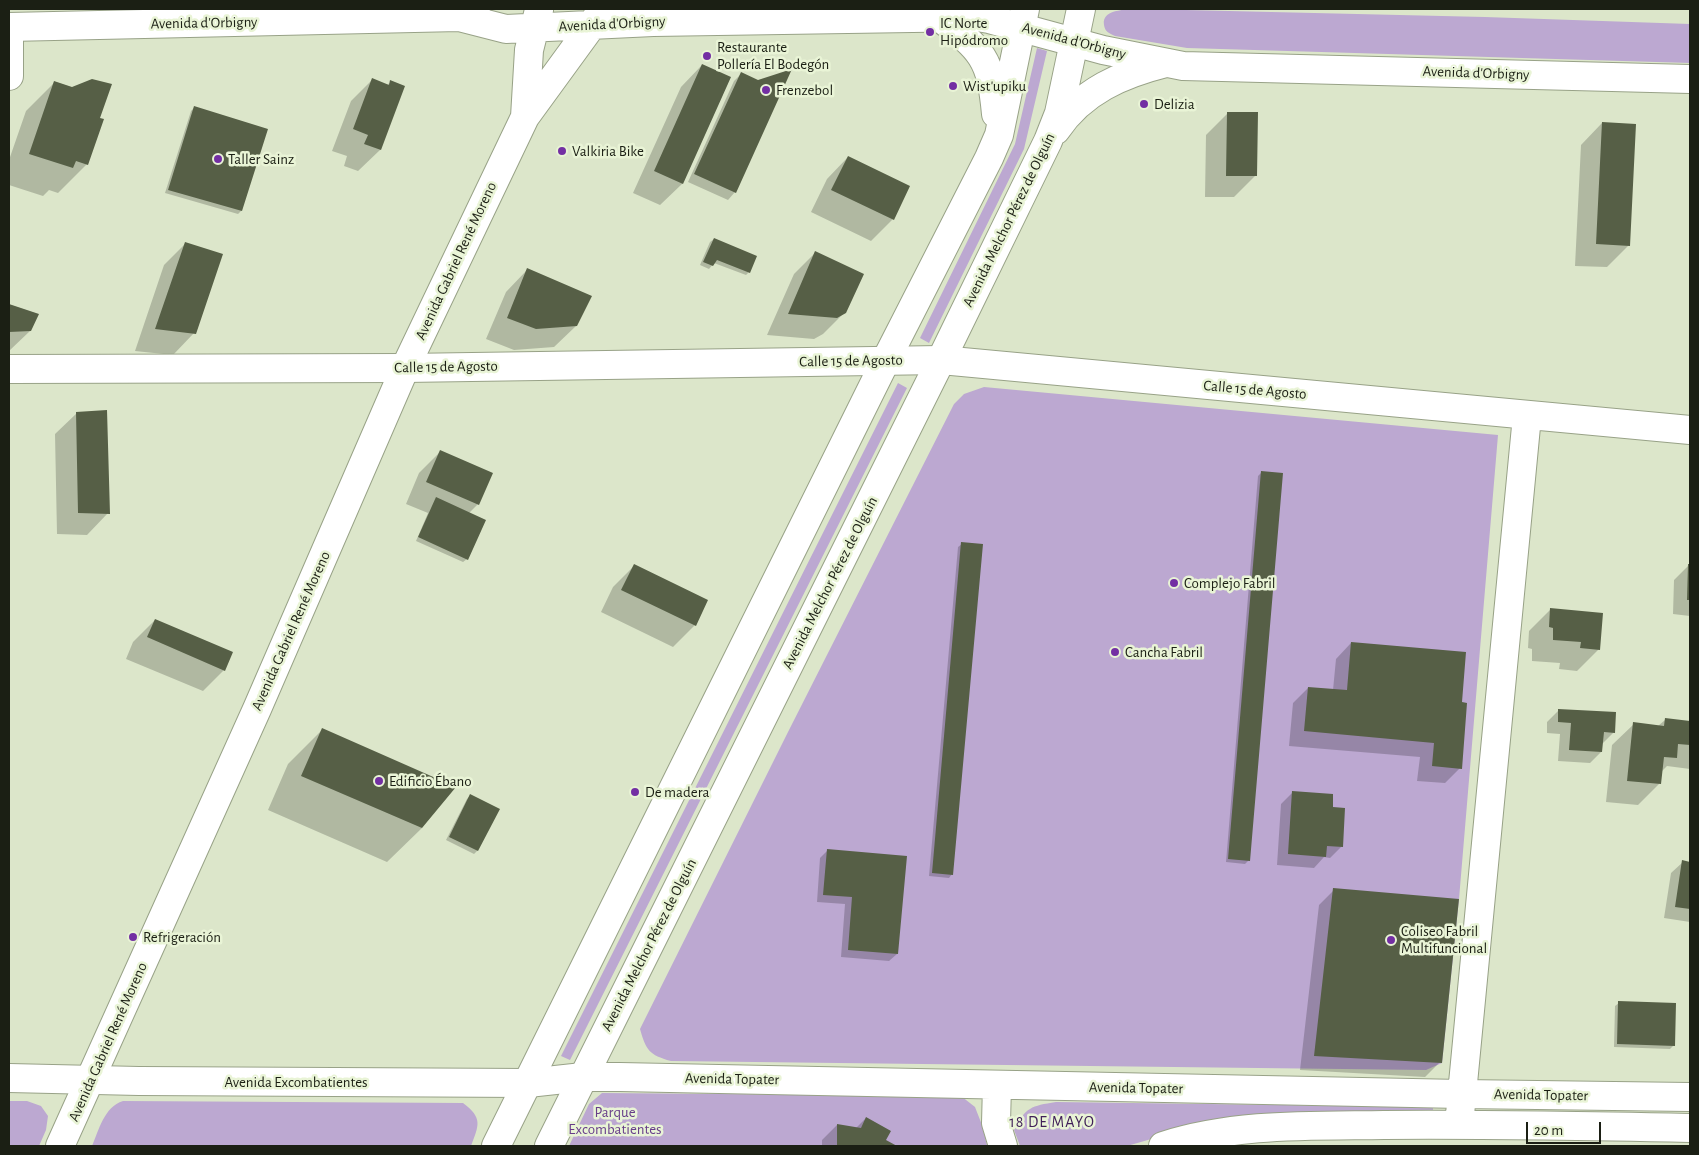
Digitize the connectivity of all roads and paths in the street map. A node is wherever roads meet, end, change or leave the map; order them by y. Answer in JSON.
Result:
{"nodes":[{"id":1,"x":490,"y":9,"type":"edge"},
{"id":2,"x":1081,"y":9,"type":"edge"},
{"id":3,"x":235,"y":16,"type":"edge"},
{"id":4,"x":459,"y":17,"type":"junction"},
{"id":5,"x":597,"y":17,"type":"edge"},
{"id":6,"x":939,"y":17,"type":"junction"},
{"id":7,"x":537,"y":18,"type":"edge"},
{"id":8,"x":1023,"y":18,"type":"edge"},
{"id":9,"x":9,"y":27,"type":"edge"},
{"id":10,"x":1074,"y":41,"type":"junction"},
{"id":11,"x":1166,"y":63,"type":"junction"},
{"id":12,"x":9,"y":76,"type":"edge"},
{"id":13,"x":1690,"y":79,"type":"edge"},
{"id":14,"x":525,"y":117,"type":"junction"},
{"id":15,"x":999,"y":135,"type":"junction"},
{"id":16,"x":1048,"y":141,"type":"junction"},
{"id":17,"x":886,"y":360,"type":"junction"},
{"id":18,"x":941,"y":360,"type":"junction"},
{"id":19,"x":405,"y":368,"type":"junction"},
{"id":20,"x":9,"y":370,"type":"edge"},
{"id":21,"x":1527,"y":416,"type":"junction"},
{"id":22,"x":1690,"y":430,"type":"edge"},
{"id":23,"x":583,"y":1077,"type":"junction"},
{"id":24,"x":9,"y":1078,"type":"edge"},
{"id":25,"x":91,"y":1079,"type":"junction"},
{"id":26,"x":528,"y":1083,"type":"junction"},
{"id":27,"x":997,"y":1085,"type":"junction"},
{"id":28,"x":1461,"y":1094,"type":"junction"},
{"id":29,"x":1690,"y":1097,"type":"edge"},
{"id":30,"x":1459,"y":1125,"type":"junction"},
{"id":31,"x":1690,"y":1128,"type":"edge"},
{"id":32,"x":60,"y":1146,"type":"edge"},
{"id":33,"x":496,"y":1146,"type":"edge"},
{"id":34,"x":548,"y":1146,"type":"edge"},
{"id":35,"x":1003,"y":1146,"type":"edge"},
{"id":36,"x":1163,"y":1146,"type":"edge"}],
"edges":[{"from":1,"to":4,"type":"main road","name":"Avenida d'Orbigny"},
{"from":2,"to":10,"type":"main road","name":"Avenida Melchor Pérez de Olguín"},
{"from":3,"to":4,"type":"main road","name":"Avenida d'Orbigny"},
{"from":3,"to":9,"type":"main road","name":"Avenida d'Orbigny"},
{"from":4,"to":7,"type":"main road","name":"Avenida d'Orbigny"},
{"from":5,"to":6,"type":"main road","name":"Avenida d'Orbigny"},
{"from":5,"to":7,"type":"main road","name":"Avenida d'Orbigny"},
{"from":5,"to":14,"type":"main road","name":"Avenida Gabriel René Moreno"},
{"from":6,"to":8,"type":"main road","name":"Avenida d'Orbigny"},
{"from":6,"to":15,"type":"main road"},
{"from":7,"to":14,"type":"main road","name":"Avenida Gabriel René Moreno"},
{"from":8,"to":10,"type":"main road","name":"Avenida d'Orbigny"},
{"from":8,"to":15,"type":"main road"},
{"from":9,"to":12,"type":"main road"},
{"from":10,"to":11,"type":"main road","name":"Avenida d'Orbigny"},
{"from":10,"to":16,"type":"main road","name":"Avenida Melchor Pérez de Olguín"},
{"from":11,"to":13,"type":"main road","name":"Avenida d'Orbigny"},
{"from":11,"to":16,"type":"main road"},
{"from":14,"to":19,"type":"main road","name":"Avenida Gabriel René Moreno"},
{"from":15,"to":17,"type":"main road"},
{"from":16,"to":18,"type":"main road","name":"Avenida Melchor Pérez de Olguín"},
{"from":17,"to":18,"type":"main road","name":"Calle 15 de Agosto"},
{"from":17,"to":19,"type":"main road","name":"Calle 15 de Agosto"},
{"from":17,"to":26,"type":"main road"},
{"from":18,"to":21,"type":"main road","name":"Calle 15 de Agosto"},
{"from":18,"to":23,"type":"main road","name":"Avenida Melchor Pérez de Olguín"},
{"from":19,"to":20,"type":"main road","name":"Calle 15 de Agosto"},
{"from":19,"to":25,"type":"main road","name":"Avenida Gabriel René Moreno"},
{"from":21,"to":22,"type":"main road","name":"Calle 15 de Agosto"},
{"from":21,"to":28,"type":"main road"},
{"from":23,"to":26,"type":"main road","name":"Avenida Excombatientes"},
{"from":23,"to":27,"type":"main road","name":"Avenida Topater"},
{"from":23,"to":34,"type":"main road","name":"Avenida Melchor Pérez de Olguín"},
{"from":24,"to":25,"type":"main road","name":"Avenida Excombatientes"},
{"from":25,"to":26,"type":"main road","name":"Avenida Excombatientes"},
{"from":25,"to":32,"type":"main road","name":"Avenida Gabriel René Moreno"},
{"from":26,"to":33,"type":"main road"},
{"from":27,"to":28,"type":"main road","name":"Avenida Topater"},
{"from":27,"to":35,"type":"main road"},
{"from":28,"to":29,"type":"main road","name":"Avenida Topater"},
{"from":28,"to":30,"type":"main road"},
{"from":30,"to":31,"type":"main road","name":"Avenida Topater"},
{"from":30,"to":36,"type":"main road","name":"Avenida Topater"}]}
